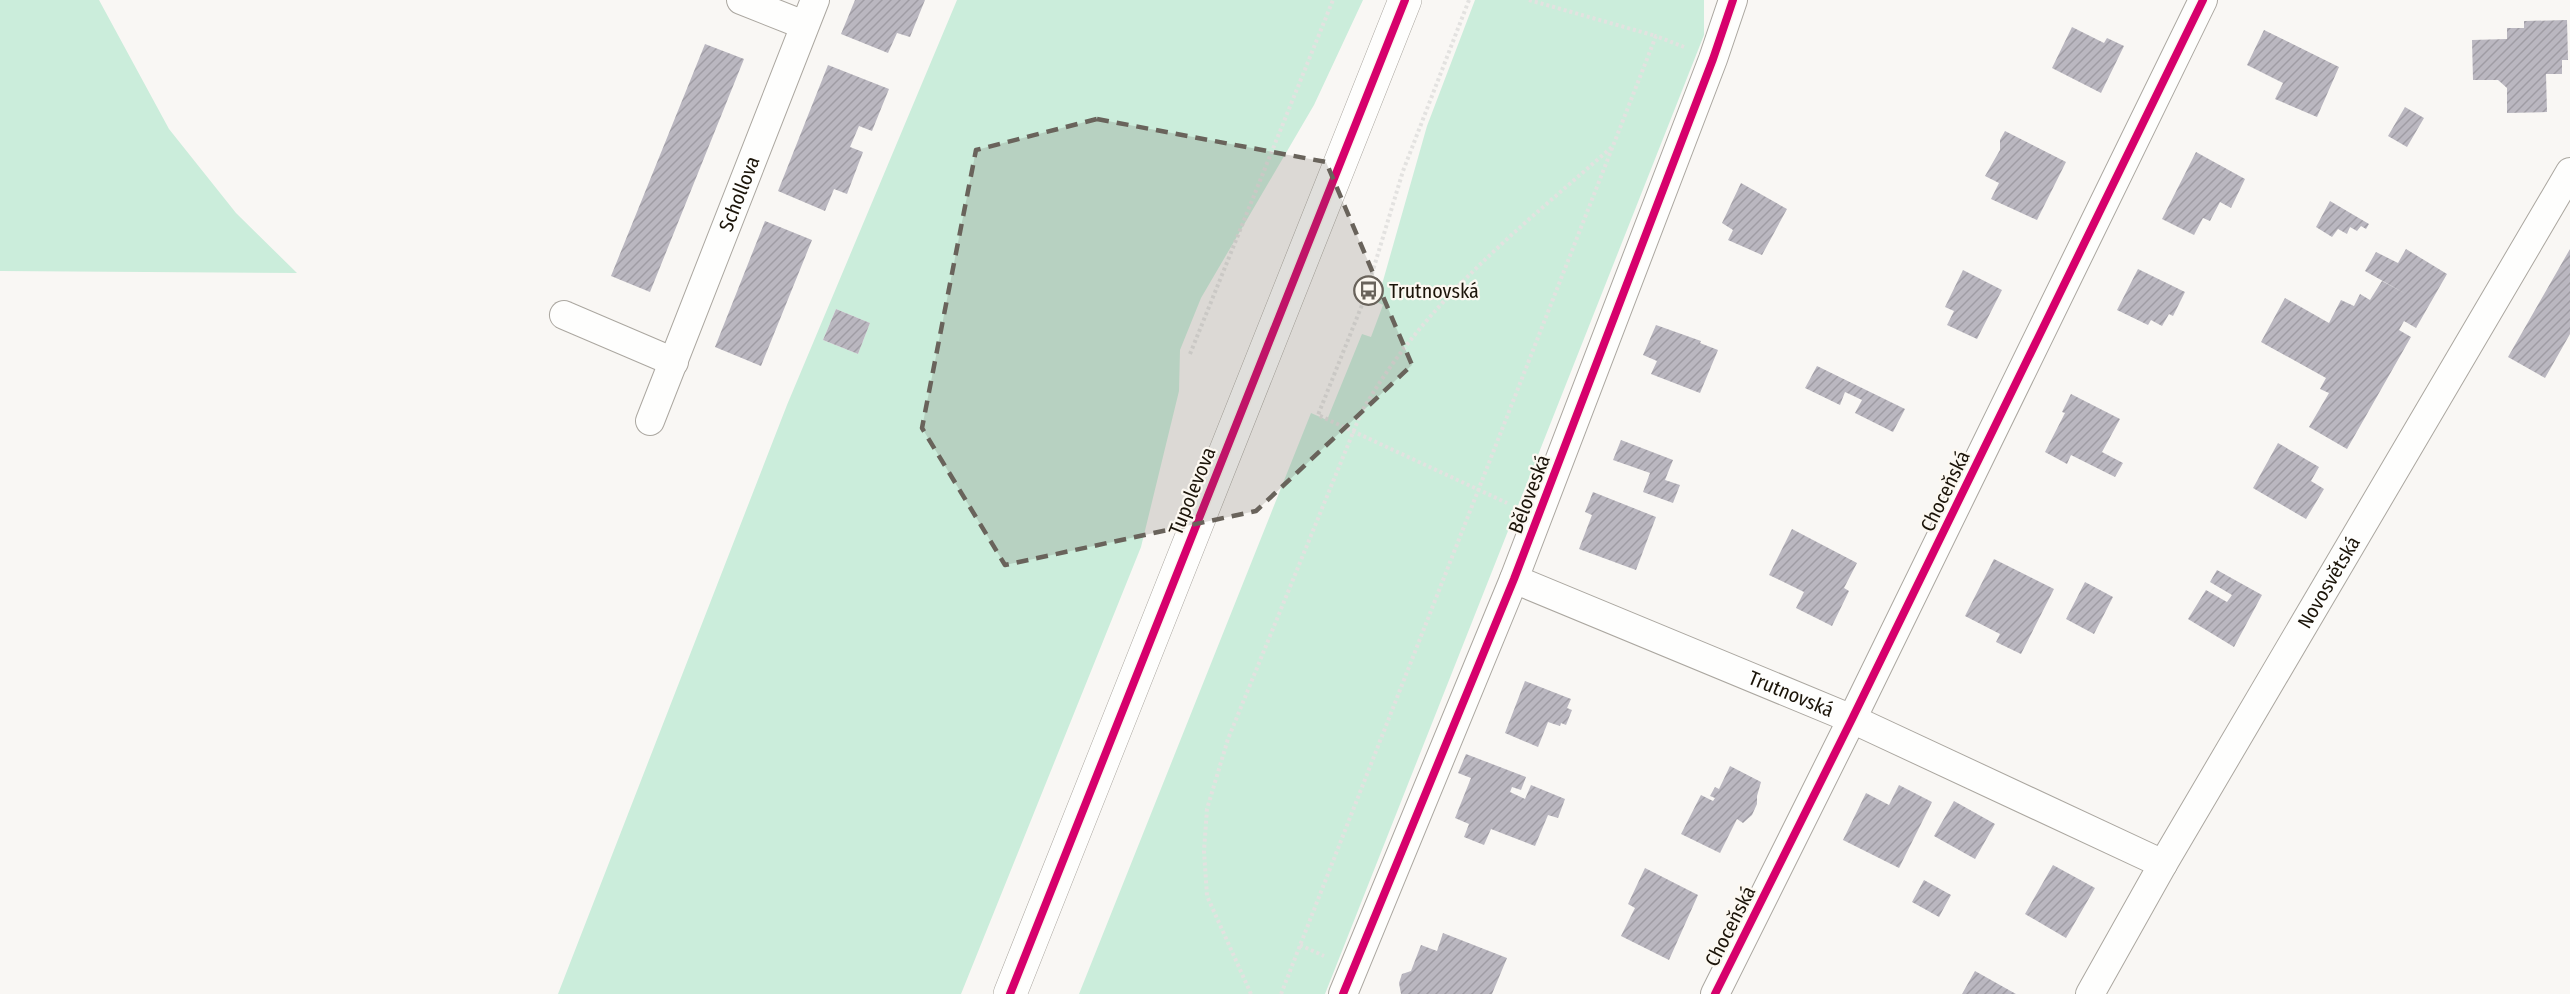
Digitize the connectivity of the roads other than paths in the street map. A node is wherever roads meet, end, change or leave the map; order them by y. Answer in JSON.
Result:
{"nodes":[{"id":1,"x":741,"y":0,"type":"edge"},
{"id":2,"x":1406,"y":0,"type":"edge"},
{"id":3,"x":1733,"y":0,"type":"edge"},
{"id":4,"x":2203,"y":0,"type":"edge"},
{"id":5,"x":810,"y":13,"type":"edge"},
{"id":6,"x":2570,"y":172,"type":"edge"},
{"id":7,"x":564,"y":315,"type":"dead end"},
{"id":8,"x":674,"y":362,"type":"junction"},
{"id":9,"x":650,"y":421,"type":"dead end"},
{"id":10,"x":1514,"y":579,"type":"junction"},
{"id":11,"x":1852,"y":719,"type":"junction"},
{"id":12,"x":2163,"y":864,"type":"junction"},
{"id":13,"x":1010,"y":994,"type":"edge"},
{"id":14,"x":1343,"y":994,"type":"edge"},
{"id":15,"x":1714,"y":994,"type":"edge"},
{"id":16,"x":2090,"y":994,"type":"edge"}],
"edges":[{"from":1,"to":5,"type":"street","name":"Schollova"},
{"from":2,"to":13,"type":"main road","name":"Tupolevova"},
{"from":3,"to":10,"type":"street","name":"Běloveská"},
{"from":4,"to":11,"type":"street","name":"Choceňská"},
{"from":5,"to":8,"type":"street","name":"Schollova"},
{"from":6,"to":12,"type":"street","name":"Novosvětská"},
{"from":7,"to":8,"type":"street"},
{"from":8,"to":9,"type":"street","name":"Schollova"},
{"from":10,"to":11,"type":"street","name":"Trutnovská"},
{"from":10,"to":14,"type":"street","name":"Běloveská"},
{"from":11,"to":12,"type":"street","name":"Trutnovská"},
{"from":11,"to":15,"type":"street","name":"Choceňská"},
{"from":12,"to":16,"type":"street","name":"Novosvětská"}]}
